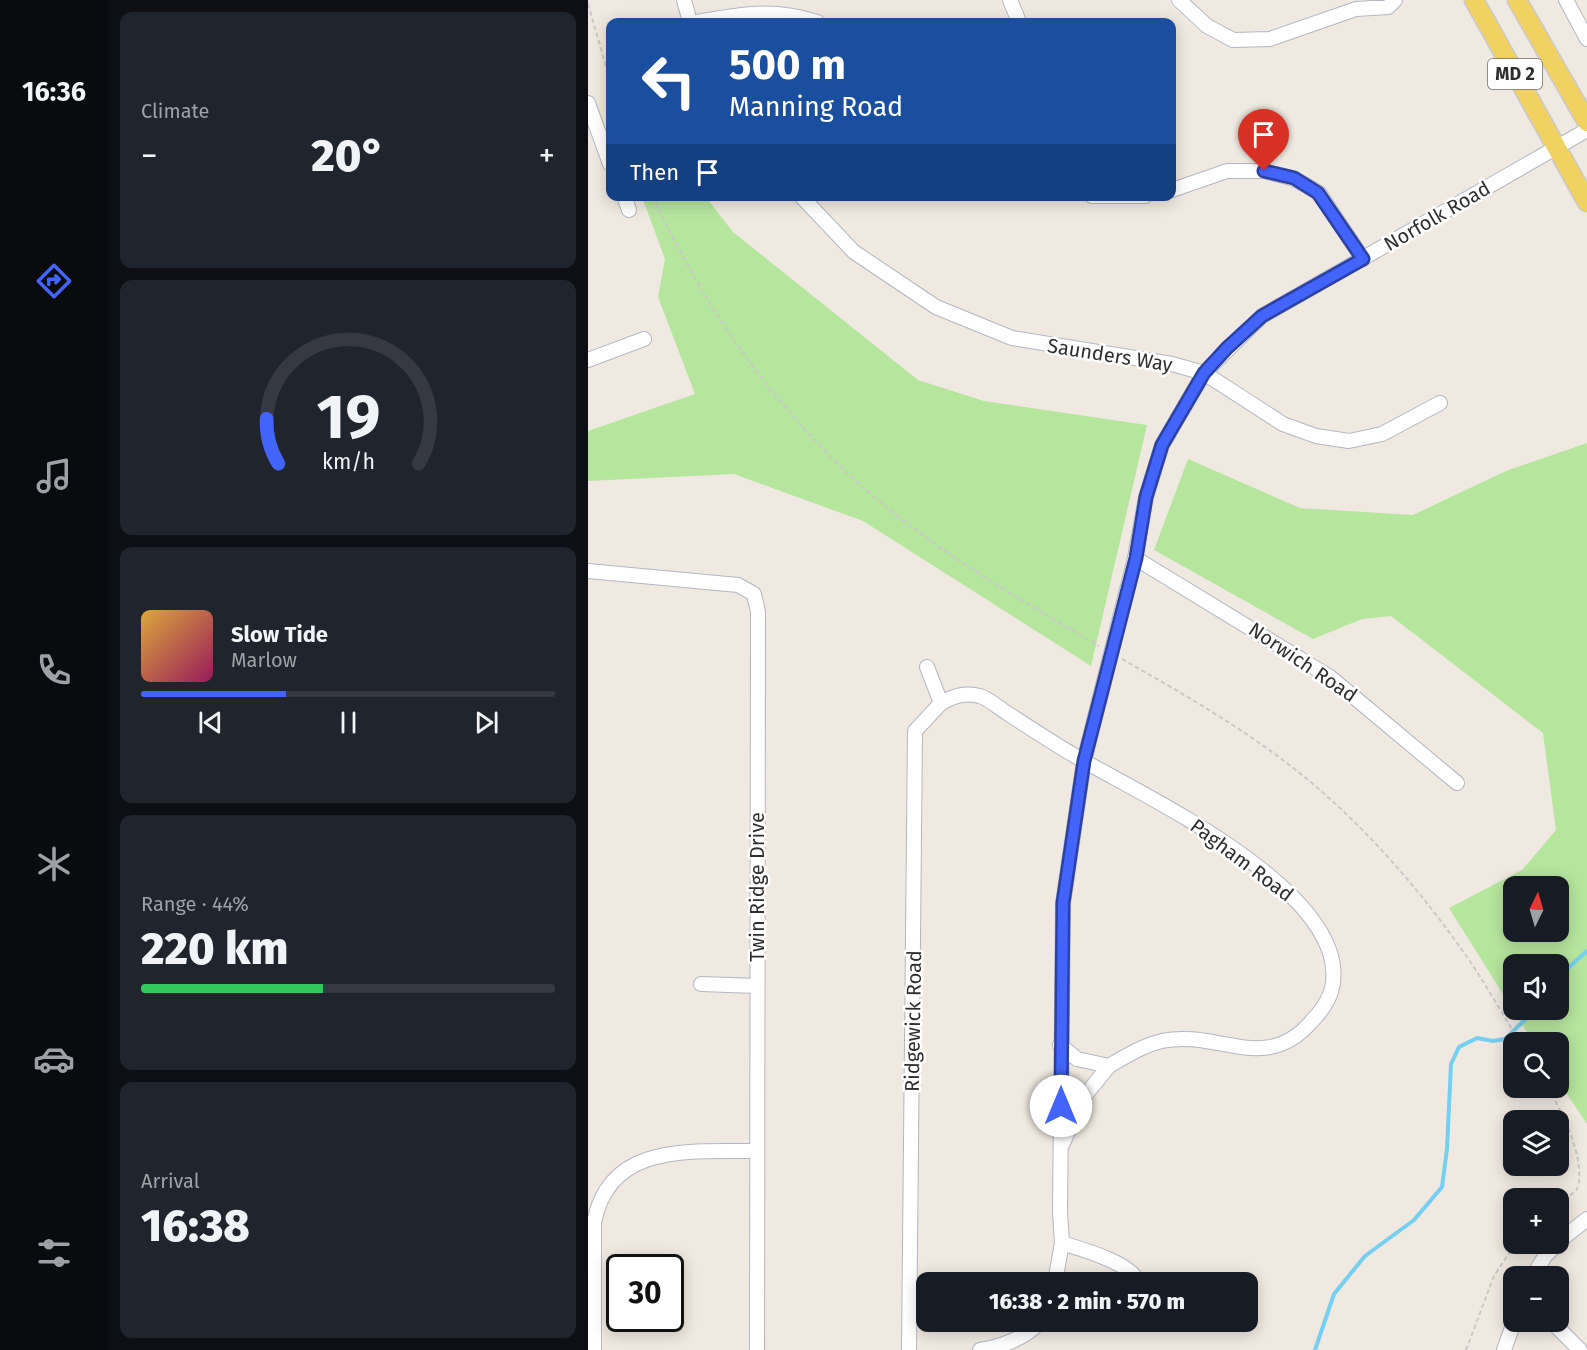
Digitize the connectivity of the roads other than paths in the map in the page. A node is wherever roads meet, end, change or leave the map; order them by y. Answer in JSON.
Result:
{"nodes":[{"id":1,"x":684,"y":0,"type":"edge"},
{"id":2,"x":1010,"y":0,"type":"edge"},
{"id":3,"x":1179,"y":0,"type":"edge"},
{"id":4,"x":1395,"y":0,"type":"edge"},
{"id":5,"x":1473,"y":0,"type":"edge"},
{"id":6,"x":1517,"y":0,"type":"edge"},
{"id":7,"x":1566,"y":0,"type":"edge"},
{"id":8,"x":689,"y":18,"type":"edge"},
{"id":9,"x":725,"y":18,"type":"edge"},
{"id":10,"x":804,"y":18,"type":"edge"},
{"id":11,"x":1017,"y":18,"type":"edge"},
{"id":12,"x":1587,"y":39,"type":"edge"},
{"id":13,"x":588,"y":103,"type":"edge"},
{"id":14,"x":590,"y":117,"type":"edge"},
{"id":15,"x":1587,"y":122,"type":"edge"},
{"id":16,"x":1587,"y":130,"type":"edge"},
{"id":17,"x":1556,"y":148,"type":"junction"},
{"id":18,"x":606,"y":155,"type":"edge"},
{"id":19,"x":1176,"y":189,"type":"edge"},
{"id":20,"x":806,"y":201,"type":"edge"},
{"id":21,"x":1587,"y":202,"type":"edge"},
{"id":22,"x":1363,"y":259,"type":"junction"},
{"id":23,"x":644,"y":339,"type":"dead end"},
{"id":24,"x":588,"y":360,"type":"edge"},
{"id":25,"x":1204,"y":373,"type":"junction"},
{"id":26,"x":1440,"y":404,"type":"dead end"},
{"id":27,"x":1136,"y":558,"type":"junction"},
{"id":28,"x":588,"y":571,"type":"edge"},
{"id":29,"x":927,"y":666,"type":"dead end"},
{"id":30,"x":941,"y":703,"type":"junction"},
{"id":31,"x":1084,"y":761,"type":"junction"},
{"id":32,"x":1457,"y":783,"type":"dead end"},
{"id":33,"x":701,"y":984,"type":"dead end"},
{"id":34,"x":757,"y":986,"type":"junction"},
{"id":35,"x":1060,"y":1045,"type":"junction"},
{"id":36,"x":1109,"y":1066,"type":"junction"},
{"id":37,"x":1061,"y":1147,"type":"junction"},
{"id":38,"x":757,"y":1151,"type":"junction"},
{"id":39,"x":1587,"y":1219,"type":"edge"},
{"id":40,"x":1569,"y":1234,"type":"edge"},
{"id":41,"x":1062,"y":1243,"type":"junction"},
{"id":42,"x":1057,"y":1272,"type":"edge"},
{"id":43,"x":1130,"y":1272,"type":"edge"},
{"id":44,"x":1029,"y":1332,"type":"edge"},
{"id":45,"x":1510,"y":1332,"type":"edge"},
{"id":46,"x":1562,"y":1332,"type":"edge"},
{"id":47,"x":594,"y":1350,"type":"edge"},
{"id":48,"x":757,"y":1350,"type":"edge"},
{"id":49,"x":909,"y":1350,"type":"edge"},
{"id":50,"x":981,"y":1350,"type":"edge"},
{"id":51,"x":1504,"y":1350,"type":"edge"},
{"id":52,"x":1580,"y":1350,"type":"edge"}],
"edges":[{"from":1,"to":8,"type":"street"},
{"from":2,"to":11,"type":"street"},
{"from":3,"to":4,"type":"street"},
{"from":5,"to":17,"type":"main road","number":"MD 2"},
{"from":6,"to":15,"type":"main road","number":"MD 2"},
{"from":7,"to":12,"type":"street"},
{"from":9,"to":10,"type":"street"},
{"from":13,"to":14,"type":"street"},
{"from":14,"to":18,"type":"street"},
{"from":16,"to":17,"type":"street","name":"Norfolk Road"},
{"from":17,"to":21,"type":"main road","number":"MD 2"},
{"from":17,"to":22,"type":"street","name":"Norfolk Road"},
{"from":19,"to":22,"type":"street"},
{"from":20,"to":25,"type":"street","name":"Saunders Way"},
{"from":22,"to":25,"type":"street","name":"Norfolk Road"},
{"from":23,"to":24,"type":"street"},
{"from":25,"to":26,"type":"street","name":"Saunders Way"},
{"from":25,"to":27,"type":"street","name":"Norfolk Road"},
{"from":27,"to":31,"type":"street","name":"Norfolk Road"},
{"from":27,"to":32,"type":"street","name":"Norwich Road"},
{"from":28,"to":34,"type":"street","name":"Twin Ridge Drive"},
{"from":29,"to":30,"type":"street"},
{"from":30,"to":31,"type":"street"},
{"from":30,"to":49,"type":"street","name":"Ridgewick Road"},
{"from":31,"to":35,"type":"street","name":"Norfolk Road"},
{"from":31,"to":36,"type":"street","name":"Pagham Road"},
{"from":33,"to":34,"type":"street"},
{"from":34,"to":38,"type":"street","name":"Twin Ridge Drive"},
{"from":35,"to":36,"type":"street"},
{"from":35,"to":37,"type":"street","name":"Norfolk Road"},
{"from":36,"to":37,"type":"street","name":"Pagham Road"},
{"from":37,"to":41,"type":"street","name":"Norfolk Road"},
{"from":38,"to":47,"type":"street"},
{"from":38,"to":48,"type":"street","name":"Twin Ridge Drive"},
{"from":39,"to":40,"type":"street"},
{"from":41,"to":42,"type":"street","name":"Norfolk Road"},
{"from":41,"to":43,"type":"street"},
{"from":44,"to":50,"type":"street"},
{"from":45,"to":51,"type":"street"},
{"from":46,"to":52,"type":"street"}]}
